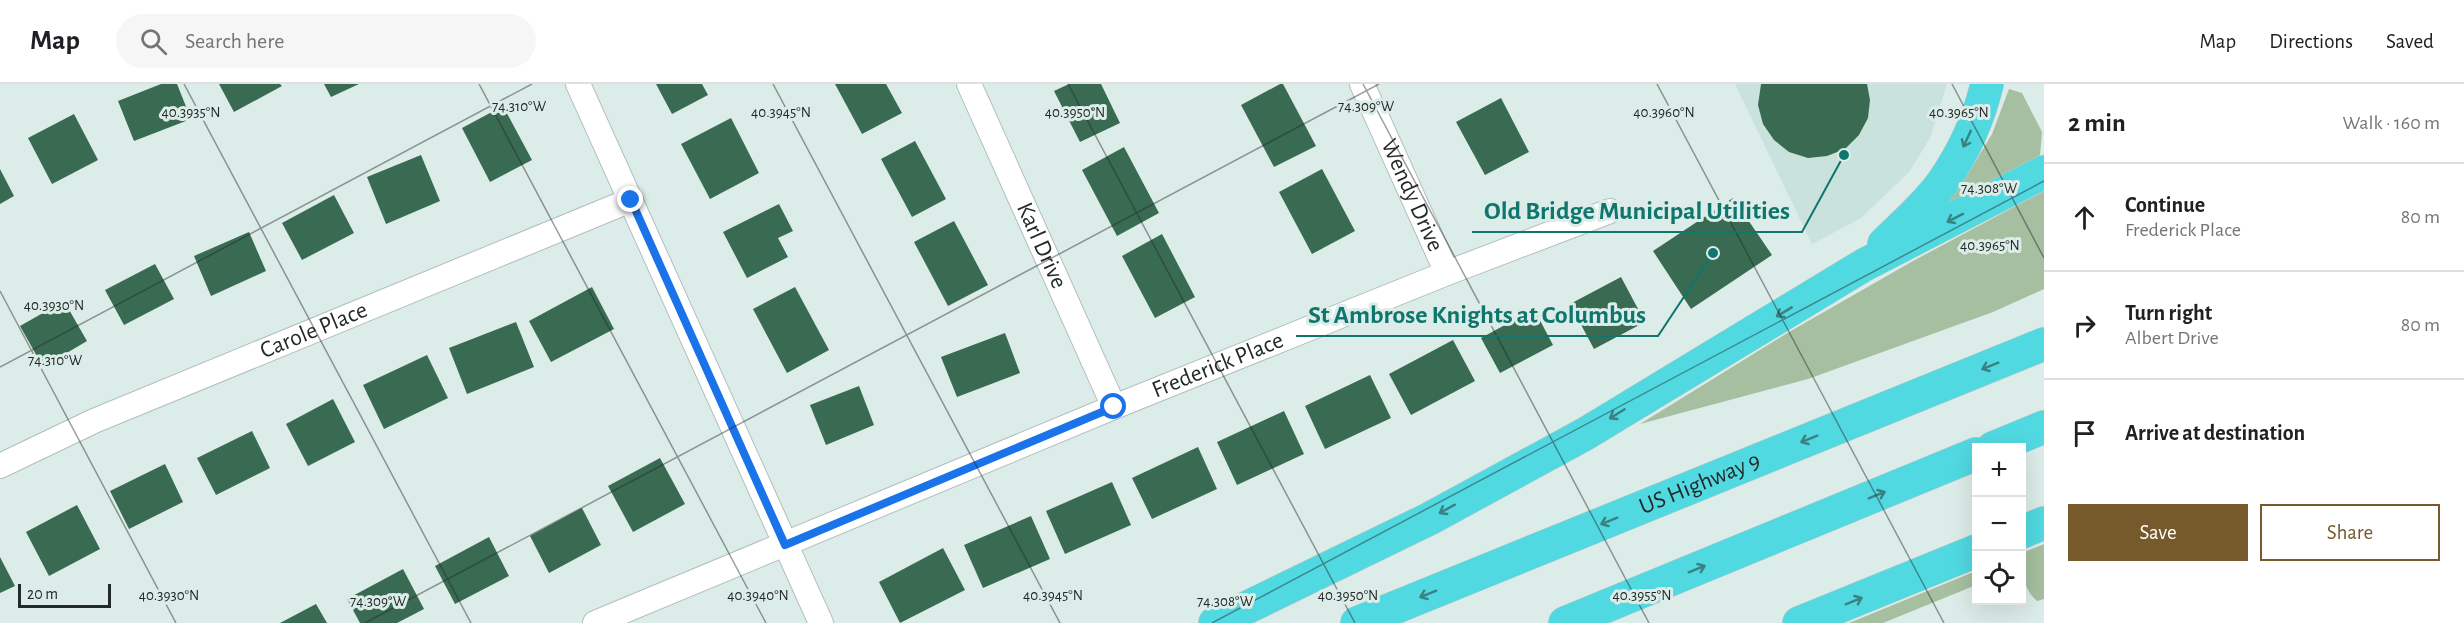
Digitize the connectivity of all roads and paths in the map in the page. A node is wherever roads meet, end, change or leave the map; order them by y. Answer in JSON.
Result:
{"nodes":[{"id":1,"x":578,"y":84,"type":"edge"},
{"id":2,"x":969,"y":84,"type":"edge"},
{"id":3,"x":1362,"y":84,"type":"edge"},
{"id":4,"x":1987,"y":84,"type":"edge"},
{"id":5,"x":2044,"y":172,"type":"edge"},
{"id":6,"x":631,"y":200,"type":"junction"},
{"id":7,"x":1610,"y":211,"type":"dead end"},
{"id":8,"x":1864,"y":265,"type":"junction"},
{"id":9,"x":1447,"y":273,"type":"junction"},
{"id":10,"x":2044,"y":344,"type":"edge"},
{"id":11,"x":1114,"y":407,"type":"junction"},
{"id":12,"x":2044,"y":426,"type":"edge"},
{"id":13,"x":2003,"y":443,"type":"edge"},
{"id":14,"x":1972,"y":456,"type":"edge"},
{"id":15,"x":0,"y":466,"type":"edge"},
{"id":16,"x":2044,"y":523,"type":"edge"},
{"id":17,"x":2026,"y":530,"type":"edge"},
{"id":18,"x":785,"y":545,"type":"junction"},
{"id":19,"x":1972,"y":553,"type":"edge"},
{"id":20,"x":595,"y":623,"type":"edge"},
{"id":21,"x":821,"y":623,"type":"edge"},
{"id":22,"x":1215,"y":623,"type":"edge"},
{"id":23,"x":1358,"y":623,"type":"edge"},
{"id":24,"x":1565,"y":623,"type":"edge"},
{"id":25,"x":1799,"y":623,"type":"edge"}],
"edges":[{"from":1,"to":6,"type":"street"},
{"from":2,"to":11,"type":"street","name":"Karl Drive"},
{"from":3,"to":9,"type":"street","name":"Wendy Drive"},
{"from":4,"to":8,"type":"highway","one_way":true},
{"from":5,"to":8,"type":"highway","one_way":true},
{"from":6,"to":15,"type":"street","name":"Carole Place"},
{"from":6,"to":18,"type":"street"},
{"from":7,"to":9,"type":"street","name":"Frederick Place"},
{"from":8,"to":22,"type":"highway","one_way":true},
{"from":9,"to":11,"type":"street","name":"Frederick Place"},
{"from":10,"to":23,"type":"highway","name":"US Highway 9","one_way":true},
{"from":11,"to":18,"type":"street","name":"Frederick Place"},
{"from":12,"to":13,"type":"highway"},
{"from":24,"to":14,"type":"highway","one_way":true},
{"from":16,"to":17,"type":"highway"},
{"from":18,"to":20,"type":"street","name":"Frederick Place"},
{"from":18,"to":21,"type":"street"},
{"from":25,"to":19,"type":"highway","one_way":true}]}
